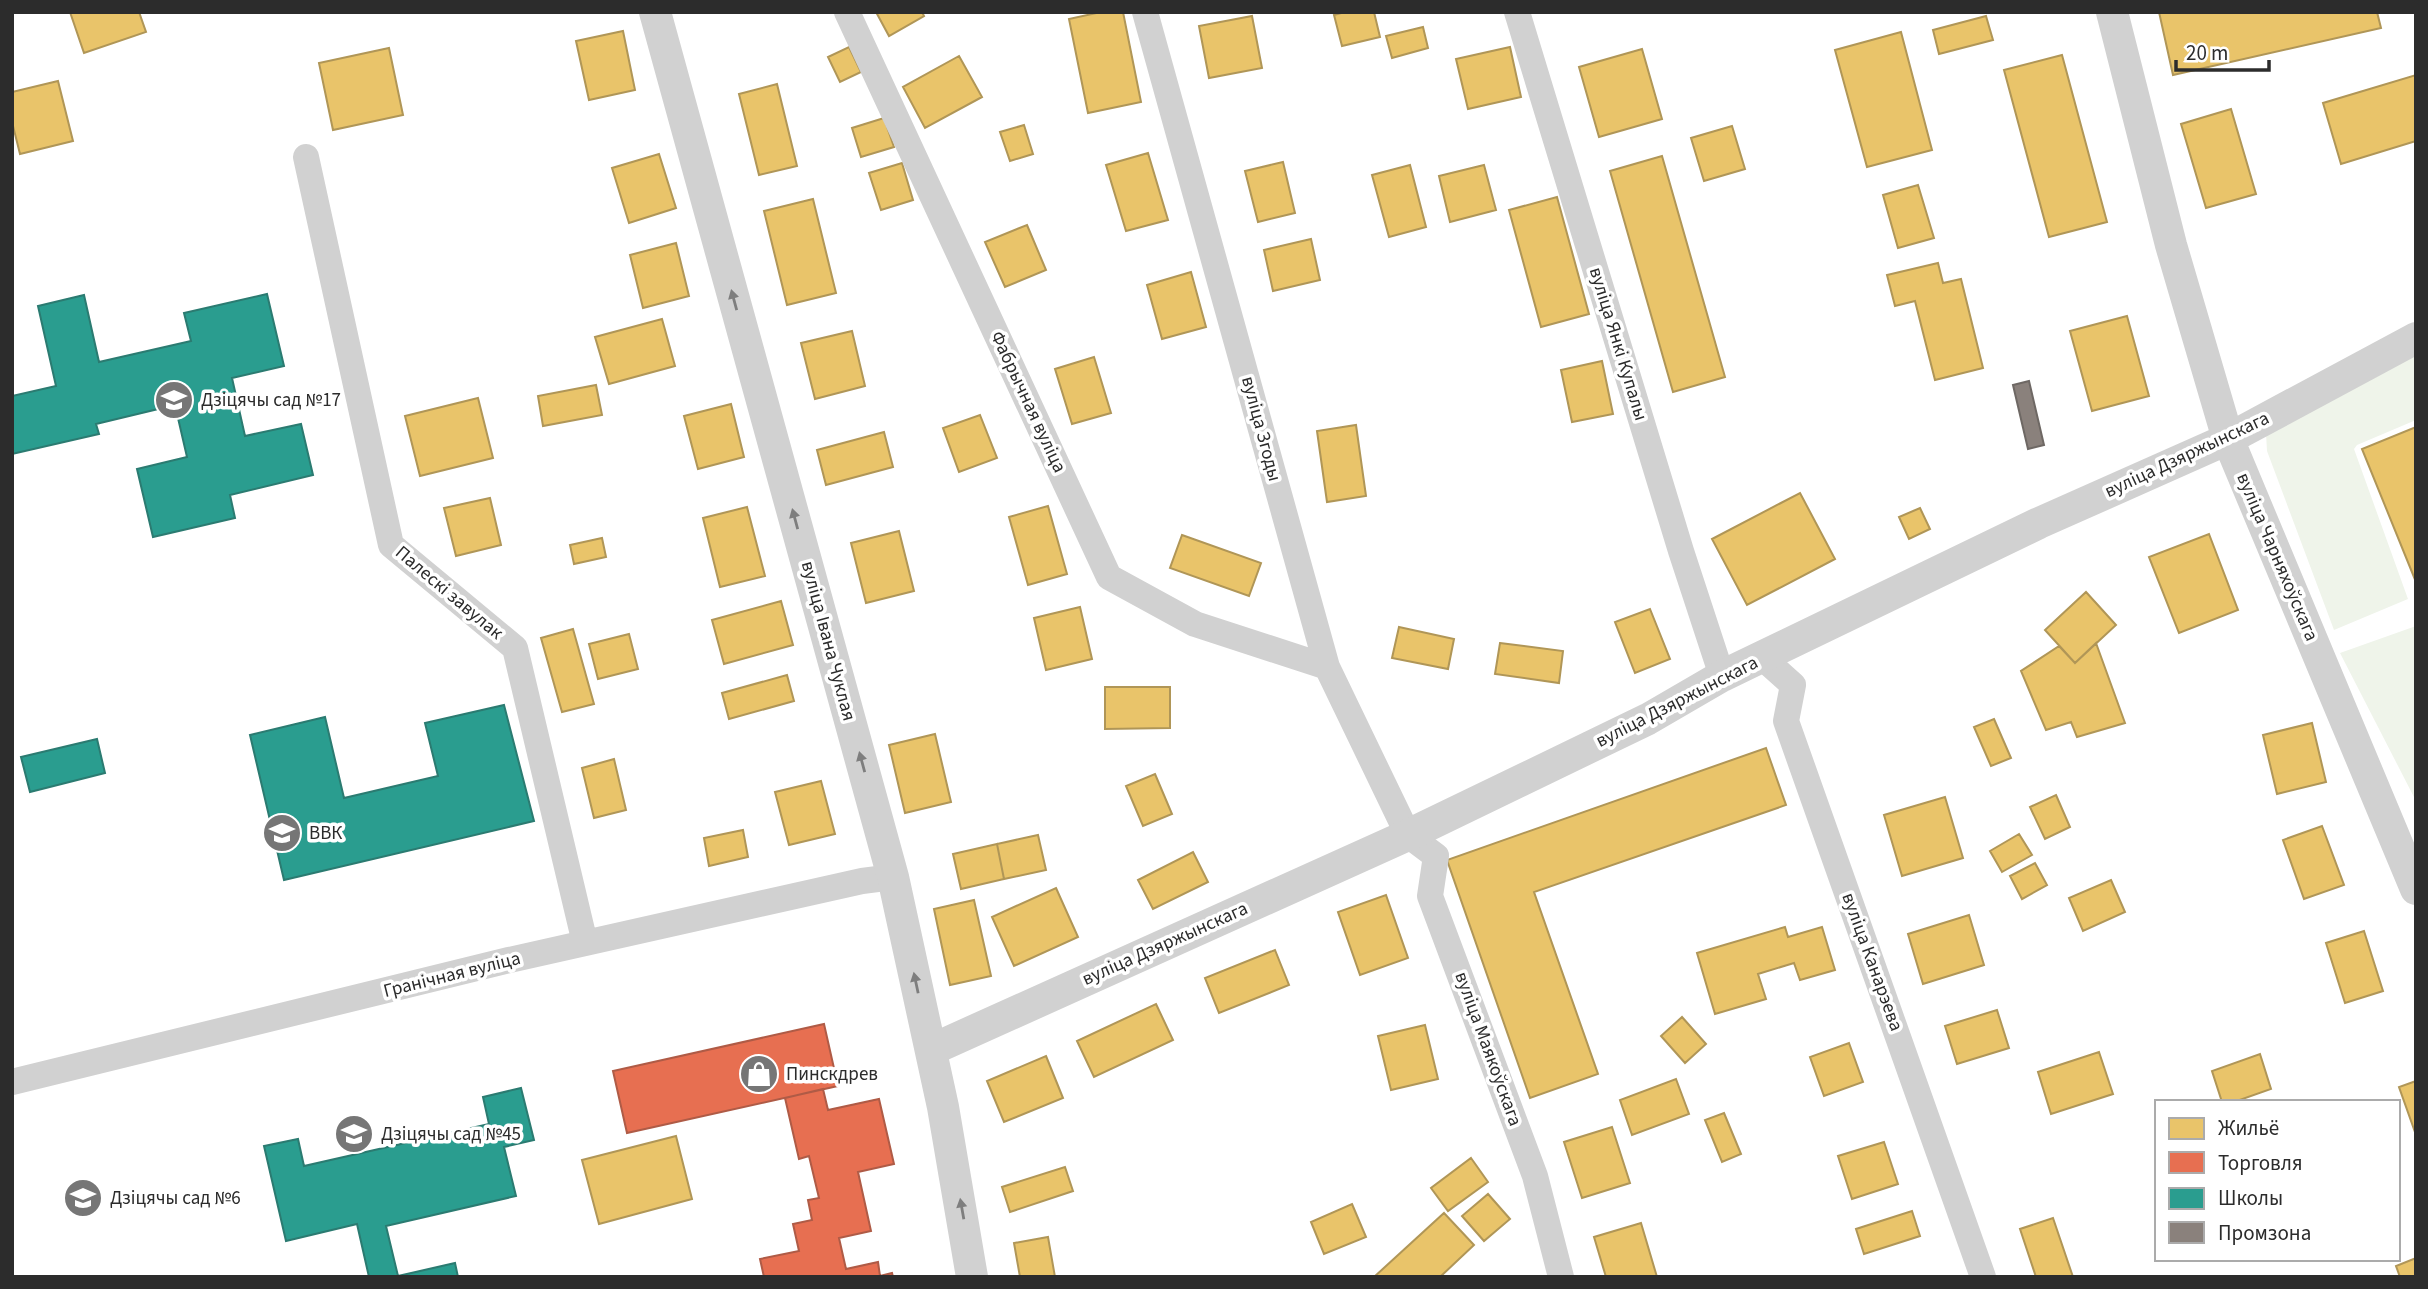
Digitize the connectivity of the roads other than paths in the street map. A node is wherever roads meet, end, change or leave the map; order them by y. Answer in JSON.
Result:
{"nodes":[{"id":1,"x":655,"y":12,"type":"edge"},
{"id":2,"x":847,"y":12,"type":"edge"},
{"id":3,"x":1145,"y":12,"type":"edge"},
{"id":4,"x":1517,"y":12,"type":"edge"},
{"id":5,"x":2112,"y":12,"type":"edge"},
{"id":6,"x":306,"y":157,"type":"dead end"},
{"id":7,"x":2416,"y":338,"type":"edge"},
{"id":8,"x":2228,"y":439,"type":"junction"},
{"id":9,"x":1763,"y":658,"type":"junction"},
{"id":10,"x":1327,"y":667,"type":"junction"},
{"id":11,"x":1722,"y":676,"type":"junction"},
{"id":12,"x":1408,"y":835,"type":"junction"},
{"id":13,"x":894,"y":877,"type":"junction"},
{"id":14,"x":2416,"y":889,"type":"edge"},
{"id":15,"x":584,"y":943,"type":"junction"},
{"id":16,"x":931,"y":1049,"type":"junction"},
{"id":17,"x":12,"y":1082,"type":"edge"},
{"id":18,"x":972,"y":1277,"type":"edge"},
{"id":19,"x":1561,"y":1277,"type":"edge"},
{"id":20,"x":1983,"y":1277,"type":"edge"}],
"edges":[{"from":13,"to":1,"type":"street","name":"вуліца Івана Чуклая","one_way":true},
{"from":2,"to":10,"type":"street","name":"Фабрычная вуліца"},
{"from":3,"to":10,"type":"street","name":"вуліца Згоды"},
{"from":4,"to":11,"type":"street","name":"вуліца Янкі Купалы"},
{"from":5,"to":8,"type":"street","name":"вуліца Чарняхоўскага"},
{"from":6,"to":15,"type":"street","name":"Палескі завулак"},
{"from":7,"to":8,"type":"street","name":"вуліца Дзяржынскага"},
{"from":8,"to":9,"type":"street","name":"вуліца Дзяржынскага"},
{"from":8,"to":14,"type":"street","name":"вуліца Чарняхоўскага"},
{"from":9,"to":11,"type":"street","name":"вуліца Дзяржынскага"},
{"from":9,"to":20,"type":"street","name":"вуліца Канарэева"},
{"from":10,"to":12,"type":"street","name":"вуліца Згоды"},
{"from":11,"to":12,"type":"street","name":"вуліца Дзяржынскага"},
{"from":12,"to":16,"type":"street","name":"вуліца Дзяржынскага"},
{"from":12,"to":19,"type":"street","name":"вуліца Маякоўскага"},
{"from":13,"to":15,"type":"street","name":"Гранічная вуліца"},
{"from":16,"to":13,"type":"street","name":"вуліца Івана Чуклая","one_way":true},
{"from":15,"to":17,"type":"street","name":"Гранічная вуліца"},
{"from":18,"to":16,"type":"street","name":"вуліца Івана Чуклая","one_way":true}]}
